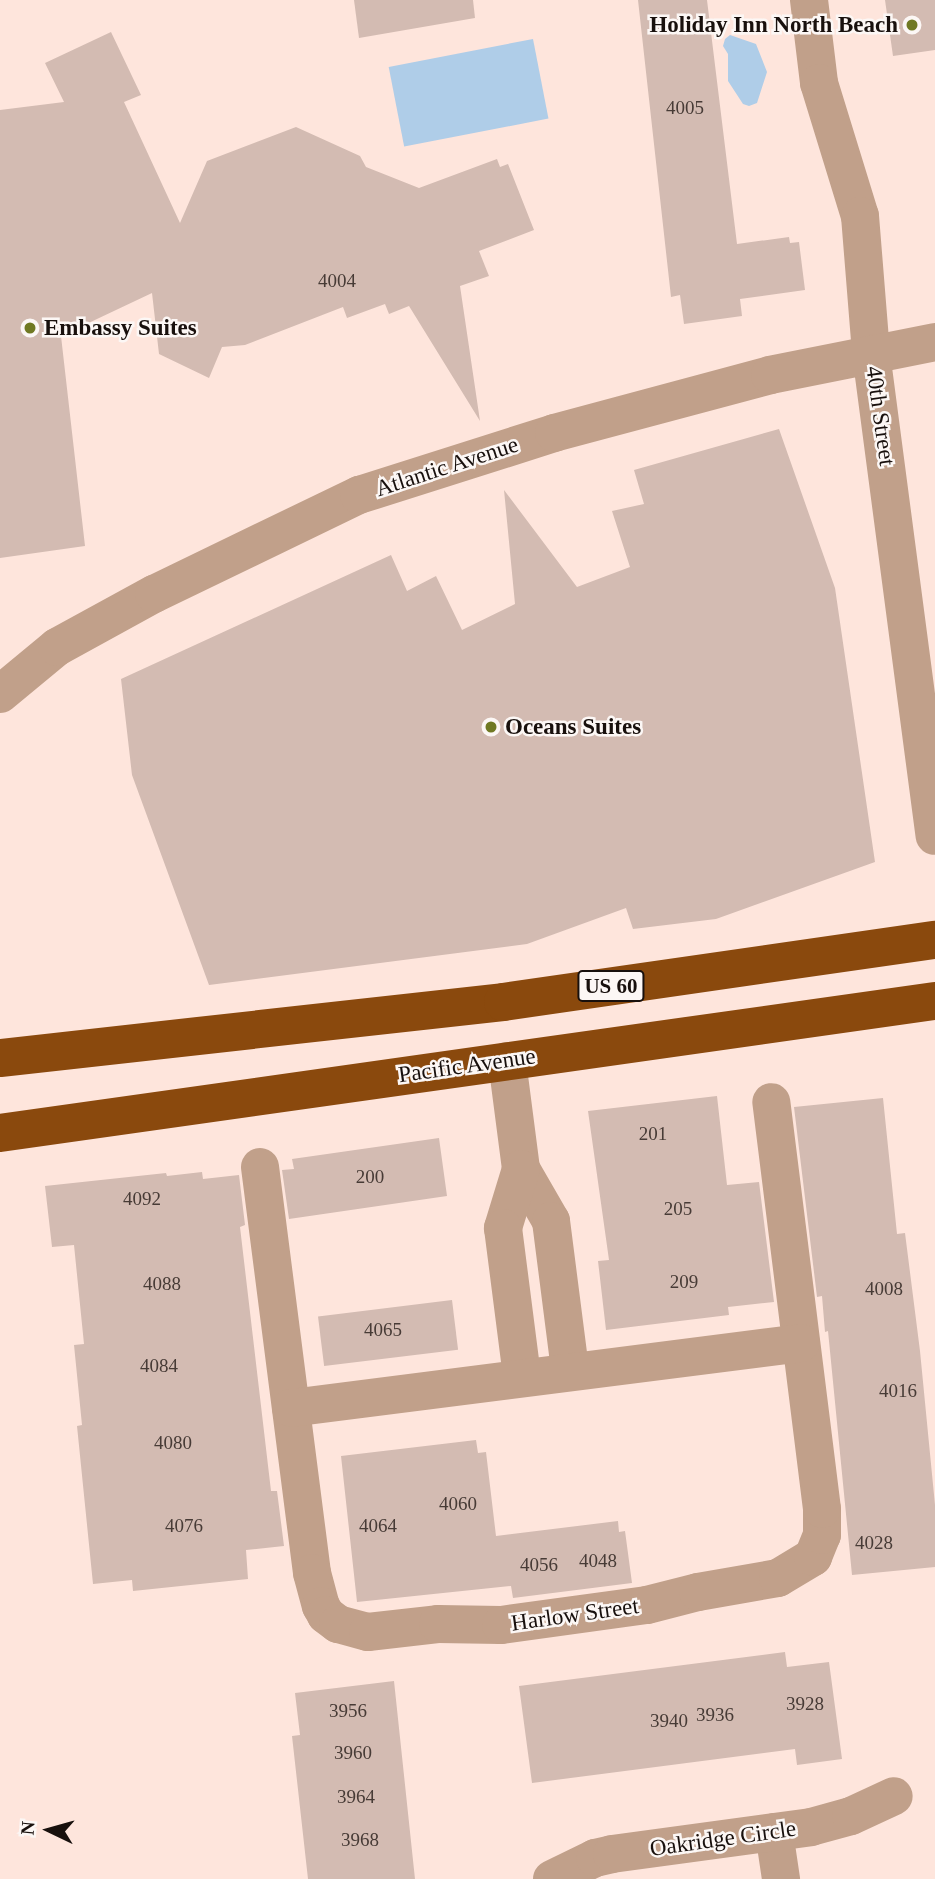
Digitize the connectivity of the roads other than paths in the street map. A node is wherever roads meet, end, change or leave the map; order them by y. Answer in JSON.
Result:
{"nodes":[{"id":1,"x":809,"y":0,"type":"edge"},
{"id":2,"x":935,"y":342,"type":"edge"},
{"id":3,"x":871,"y":353,"type":"junction"},
{"id":4,"x":0,"y":694,"type":"edge"},
{"id":5,"x":935,"y":836,"type":"edge"},
{"id":6,"x":935,"y":940,"type":"edge"},
{"id":7,"x":935,"y":1001,"type":"edge"},
{"id":8,"x":0,"y":1058,"type":"edge"},
{"id":9,"x":507,"y":1061,"type":"junction"},
{"id":10,"x":771,"y":1102,"type":"dead end"},
{"id":11,"x":0,"y":1133,"type":"edge"},
{"id":12,"x":260,"y":1167,"type":"dead end"},
{"id":13,"x":520,"y":1170,"type":"junction"},
{"id":14,"x":801,"y":1343,"type":"junction"},
{"id":15,"x":570,"y":1370,"type":"junction"},
{"id":16,"x":522,"y":1377,"type":"junction"},
{"id":17,"x":291,"y":1408,"type":"junction"},
{"id":18,"x":894,"y":1796,"type":"dead end"},
{"id":19,"x":774,"y":1832,"type":"junction"},
{"id":20,"x":552,"y":1879,"type":"edge"},
{"id":21,"x":781,"y":1879,"type":"edge"}],
"edges":[{"from":1,"to":3,"type":"street","name":"40th Street"},
{"from":2,"to":3,"type":"street","name":"Atlantic Avenue"},
{"from":3,"to":4,"type":"street","name":"Atlantic Avenue"},
{"from":3,"to":5,"type":"street","name":"40th Street"},
{"from":6,"to":8,"type":"highway","number":"US 60"},
{"from":7,"to":9,"type":"highway","name":"Pacific Avenue"},
{"from":9,"to":11,"type":"highway","name":"Pacific Avenue"},
{"from":9,"to":13,"type":"street"},
{"from":10,"to":14,"type":"street","name":"Harlow Street"},
{"from":12,"to":17,"type":"street","name":"Harlow Street"},
{"from":13,"to":15,"type":"street"},
{"from":13,"to":16,"type":"street"},
{"from":14,"to":15,"type":"street"},
{"from":14,"to":17,"type":"street","name":"Harlow Street"},
{"from":15,"to":16,"type":"street"},
{"from":16,"to":17,"type":"street"},
{"from":18,"to":19,"type":"street","name":"Oakridge Circle"},
{"from":19,"to":20,"type":"street","name":"Oakridge Circle"},
{"from":19,"to":21,"type":"street"}]}
